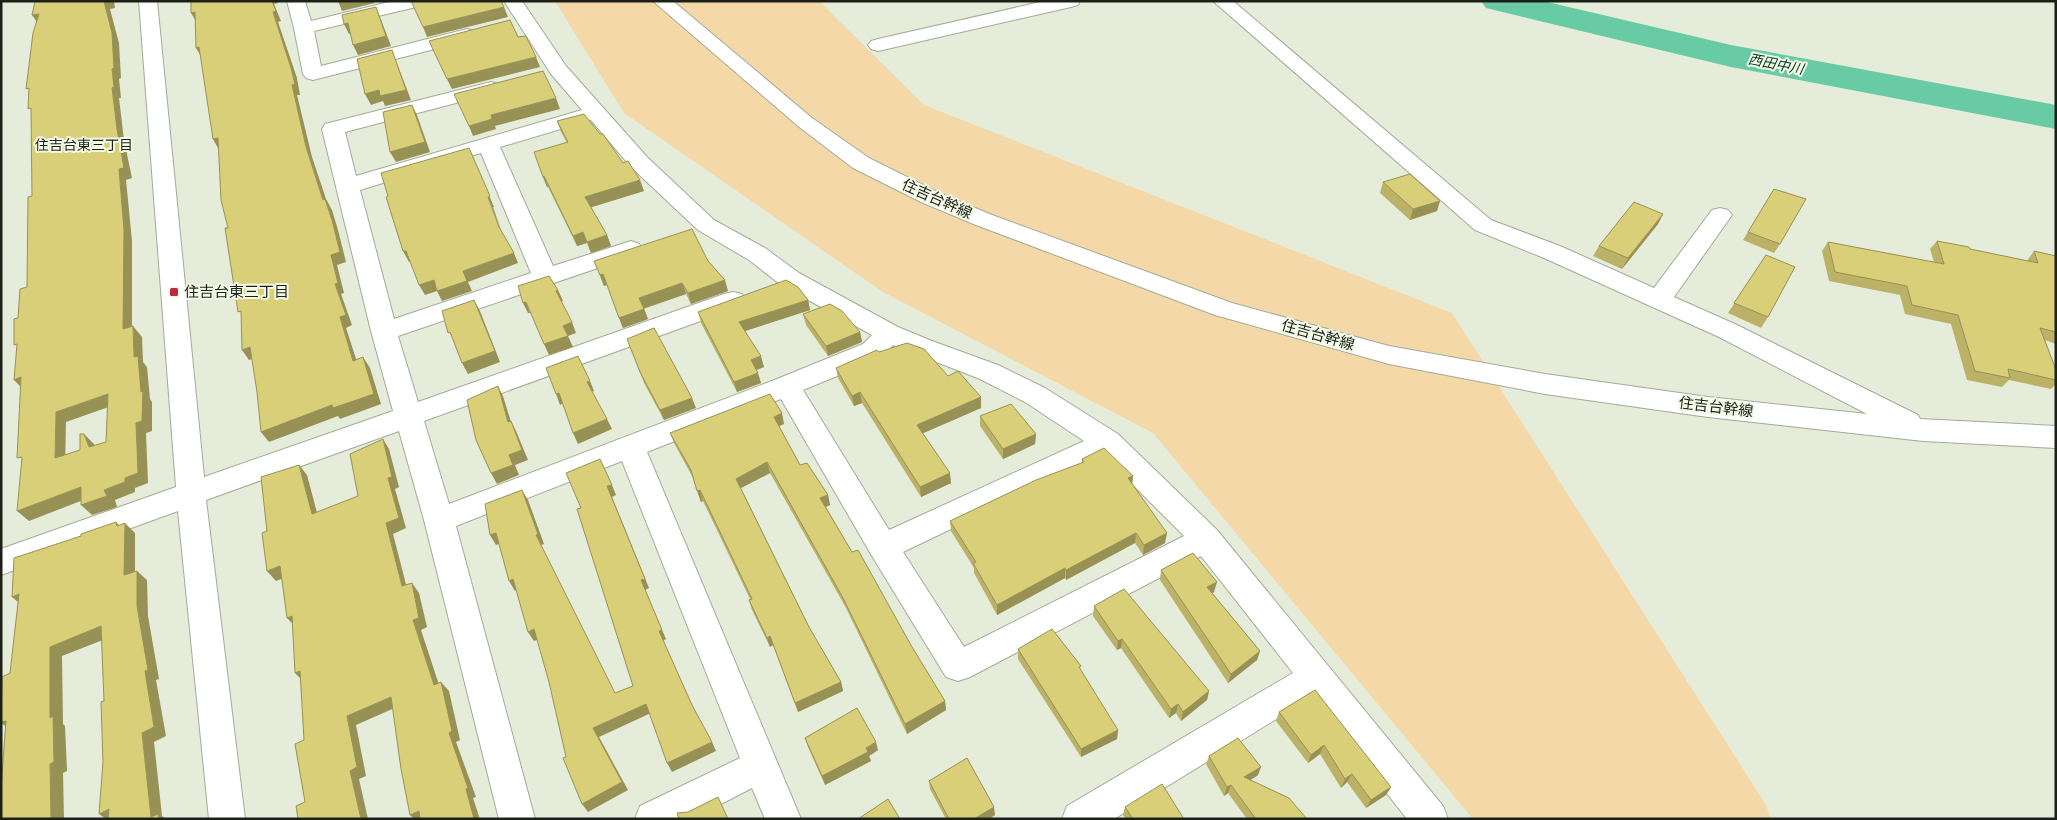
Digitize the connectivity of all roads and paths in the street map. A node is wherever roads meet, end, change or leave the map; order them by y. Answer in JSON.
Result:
{"nodes":[{"id":1,"x":148,"y":1,"type":"edge"},
{"id":2,"x":296,"y":1,"type":"edge"},
{"id":3,"x":418,"y":1,"type":"edge"},
{"id":4,"x":513,"y":1,"type":"edge"},
{"id":5,"x":662,"y":1,"type":"edge"},
{"id":6,"x":1071,"y":1,"type":"edge"},
{"id":7,"x":1222,"y":1,"type":"edge"},
{"id":8,"x":524,"y":20,"type":"junction"},
{"id":9,"x":505,"y":25,"type":"edge"},
{"id":10,"x":304,"y":28,"type":"junction"},
{"id":11,"x":486,"y":30,"type":"edge"},
{"id":12,"x":878,"y":45,"type":"dead end"},
{"id":13,"x":511,"y":83,"type":"edge"},
{"id":14,"x":594,"y":113,"type":"junction"},
{"id":15,"x":488,"y":144,"type":"junction"},
{"id":16,"x":348,"y":186,"type":"junction"},
{"id":17,"x":1720,"y":215,"type":"dead end"},
{"id":18,"x":706,"y":225,"type":"junction"},
{"id":19,"x":677,"y":234,"type":"edge"},
{"id":20,"x":649,"y":243,"type":"edge"},
{"id":21,"x":545,"y":277,"type":"junction"},
{"id":22,"x":790,"y":279,"type":"junction"},
{"id":23,"x":1658,"y":300,"type":"junction"},
{"id":24,"x":384,"y":331,"type":"junction"},
{"id":25,"x":889,"y":333,"type":"junction"},
{"id":26,"x":787,"y":386,"type":"junction"},
{"id":27,"x":409,"y":418,"type":"junction"},
{"id":28,"x":1923,"y":430,"type":"junction"},
{"id":29,"x":2056,"y":437,"type":"edge"},
{"id":30,"x":1108,"y":442,"type":"junction"},
{"id":31,"x":630,"y":446,"type":"junction"},
{"id":32,"x":191,"y":494,"type":"junction"},
{"id":33,"x":439,"y":520,"type":"junction"},
{"id":34,"x":1206,"y":538,"type":"junction"},
{"id":35,"x":883,"y":547,"type":"junction"},
{"id":36,"x":1,"y":562,"type":"edge"},
{"id":37,"x":1317,"y":676,"type":"junction"},
{"id":38,"x":760,"y":766,"type":"junction"},
{"id":39,"x":227,"y":819,"type":"edge"},
{"id":40,"x":517,"y":819,"type":"edge"},
{"id":41,"x":653,"y":819,"type":"edge"},
{"id":42,"x":783,"y":819,"type":"edge"},
{"id":43,"x":1080,"y":819,"type":"edge"},
{"id":44,"x":1430,"y":819,"type":"edge"}],
"edges":[{"from":1,"to":32,"type":"street"},
{"from":2,"to":10,"type":"street"},
{"from":3,"to":10,"type":"street"},
{"from":4,"to":8,"type":"street"},
{"from":5,"to":28,"type":"street","name":"住吉台幹線"},
{"from":6,"to":12,"type":"street"},
{"from":7,"to":23,"type":"street"},
{"from":8,"to":9,"type":"street"},
{"from":8,"to":14,"type":"street"},
{"from":10,"to":11,"type":"street"},
{"from":13,"to":16,"type":"street"},
{"from":14,"to":15,"type":"street"},
{"from":14,"to":18,"type":"street"},
{"from":15,"to":16,"type":"street"},
{"from":15,"to":21,"type":"street"},
{"from":16,"to":24,"type":"street"},
{"from":17,"to":23,"type":"street"},
{"from":18,"to":19,"type":"street"},
{"from":18,"to":22,"type":"street"},
{"from":20,"to":21,"type":"street"},
{"from":21,"to":24,"type":"street"},
{"from":22,"to":25,"type":"street"},
{"from":22,"to":27,"type":"street"},
{"from":23,"to":28,"type":"street"},
{"from":24,"to":27,"type":"street"},
{"from":25,"to":26,"type":"street"},
{"from":25,"to":30,"type":"street"},
{"from":26,"to":31,"type":"street"},
{"from":26,"to":35,"type":"street"},
{"from":27,"to":32,"type":"street"},
{"from":27,"to":33,"type":"street"},
{"from":28,"to":29,"type":"street","name":"住吉台幹線"},
{"from":30,"to":34,"type":"street"},
{"from":30,"to":35,"type":"street"},
{"from":31,"to":33,"type":"street"},
{"from":31,"to":38,"type":"street"},
{"from":32,"to":36,"type":"street"},
{"from":32,"to":39,"type":"street"},
{"from":33,"to":40,"type":"street"},
{"from":34,"to":35,"type":"street"},
{"from":34,"to":37,"type":"street"},
{"from":37,"to":43,"type":"street"},
{"from":37,"to":44,"type":"street"},
{"from":38,"to":41,"type":"street"},
{"from":38,"to":42,"type":"street"}]}
